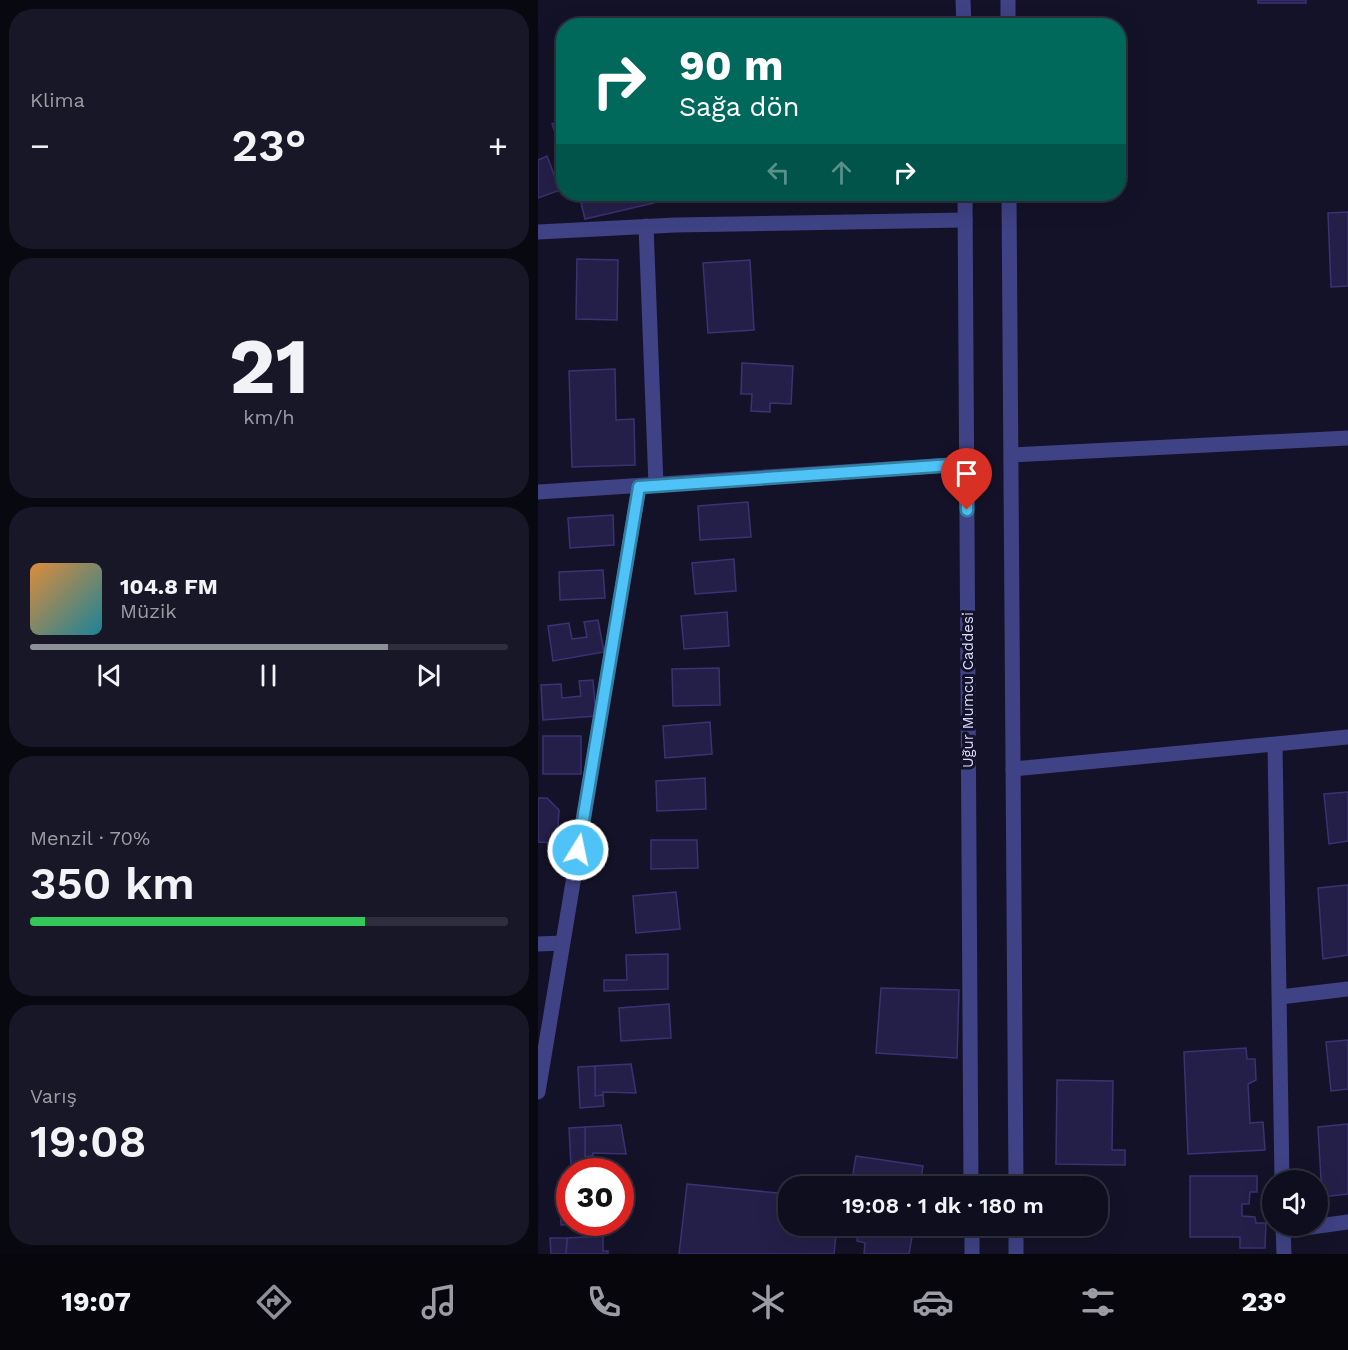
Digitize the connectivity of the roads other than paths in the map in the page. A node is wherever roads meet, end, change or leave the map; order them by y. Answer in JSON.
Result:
{"nodes":[{"id":1,"x":964,"y":0,"type":"edge"},
{"id":2,"x":1008,"y":0,"type":"edge"},
{"id":3,"x":964,"y":18,"type":"edge"},
{"id":4,"x":1008,"y":18,"type":"edge"},
{"id":5,"x":965,"y":201,"type":"edge"},
{"id":6,"x":1009,"y":201,"type":"edge"},
{"id":7,"x":965,"y":220,"type":"junction"},
{"id":8,"x":646,"y":226,"type":"junction"},
{"id":9,"x":538,"y":232,"type":"edge"},
{"id":10,"x":1348,"y":438,"type":"edge"},
{"id":11,"x":1012,"y":455,"type":"junction"},
{"id":12,"x":966,"y":464,"type":"junction"},
{"id":13,"x":656,"y":485,"type":"junction"},
{"id":14,"x":639,"y":487,"type":"junction"},
{"id":15,"x":538,"y":492,"type":"edge"},
{"id":16,"x":1348,"y":737,"type":"edge"},
{"id":17,"x":1275,"y":744,"type":"junction"},
{"id":18,"x":1013,"y":769,"type":"junction"},
{"id":19,"x":562,"y":943,"type":"junction"},
{"id":20,"x":538,"y":944,"type":"edge"},
{"id":21,"x":1348,"y":989,"type":"edge"},
{"id":22,"x":1280,"y":997,"type":"junction"},
{"id":23,"x":538,"y":1092,"type":"edge"},
{"id":24,"x":1282,"y":1170,"type":"edge"},
{"id":25,"x":972,"y":1176,"type":"edge"},
{"id":26,"x":1016,"y":1176,"type":"edge"},
{"id":27,"x":1348,"y":1222,"type":"edge"},
{"id":28,"x":1328,"y":1224,"type":"edge"},
{"id":29,"x":972,"y":1236,"type":"edge"},
{"id":30,"x":1016,"y":1236,"type":"edge"},
{"id":31,"x":1283,"y":1236,"type":"edge"},
{"id":32,"x":972,"y":1254,"type":"edge"},
{"id":33,"x":1016,"y":1254,"type":"edge"},
{"id":34,"x":1284,"y":1254,"type":"edge"}],
"edges":[{"from":1,"to":3,"type":"street"},
{"from":2,"to":4,"type":"street"},
{"from":5,"to":7,"type":"street","name":"Uğur Mumcu Caddesi"},
{"from":6,"to":11,"type":"street"},
{"from":7,"to":8,"type":"street"},
{"from":7,"to":12,"type":"street","name":"Uğur Mumcu Caddesi"},
{"from":8,"to":9,"type":"street"},
{"from":8,"to":13,"type":"street"},
{"from":10,"to":11,"type":"street"},
{"from":11,"to":18,"type":"street"},
{"from":12,"to":13,"type":"street"},
{"from":12,"to":25,"type":"street","name":"Uğur Mumcu Caddesi"},
{"from":13,"to":14,"type":"street"},
{"from":14,"to":15,"type":"street"},
{"from":14,"to":19,"type":"street"},
{"from":16,"to":17,"type":"street"},
{"from":17,"to":18,"type":"street"},
{"from":17,"to":22,"type":"street"},
{"from":18,"to":26,"type":"street"},
{"from":19,"to":20,"type":"street"},
{"from":19,"to":23,"type":"street"},
{"from":21,"to":22,"type":"street"},
{"from":22,"to":24,"type":"street"},
{"from":27,"to":28,"type":"street"},
{"from":29,"to":32,"type":"street"},
{"from":30,"to":33,"type":"street"},
{"from":31,"to":34,"type":"street"}]}
